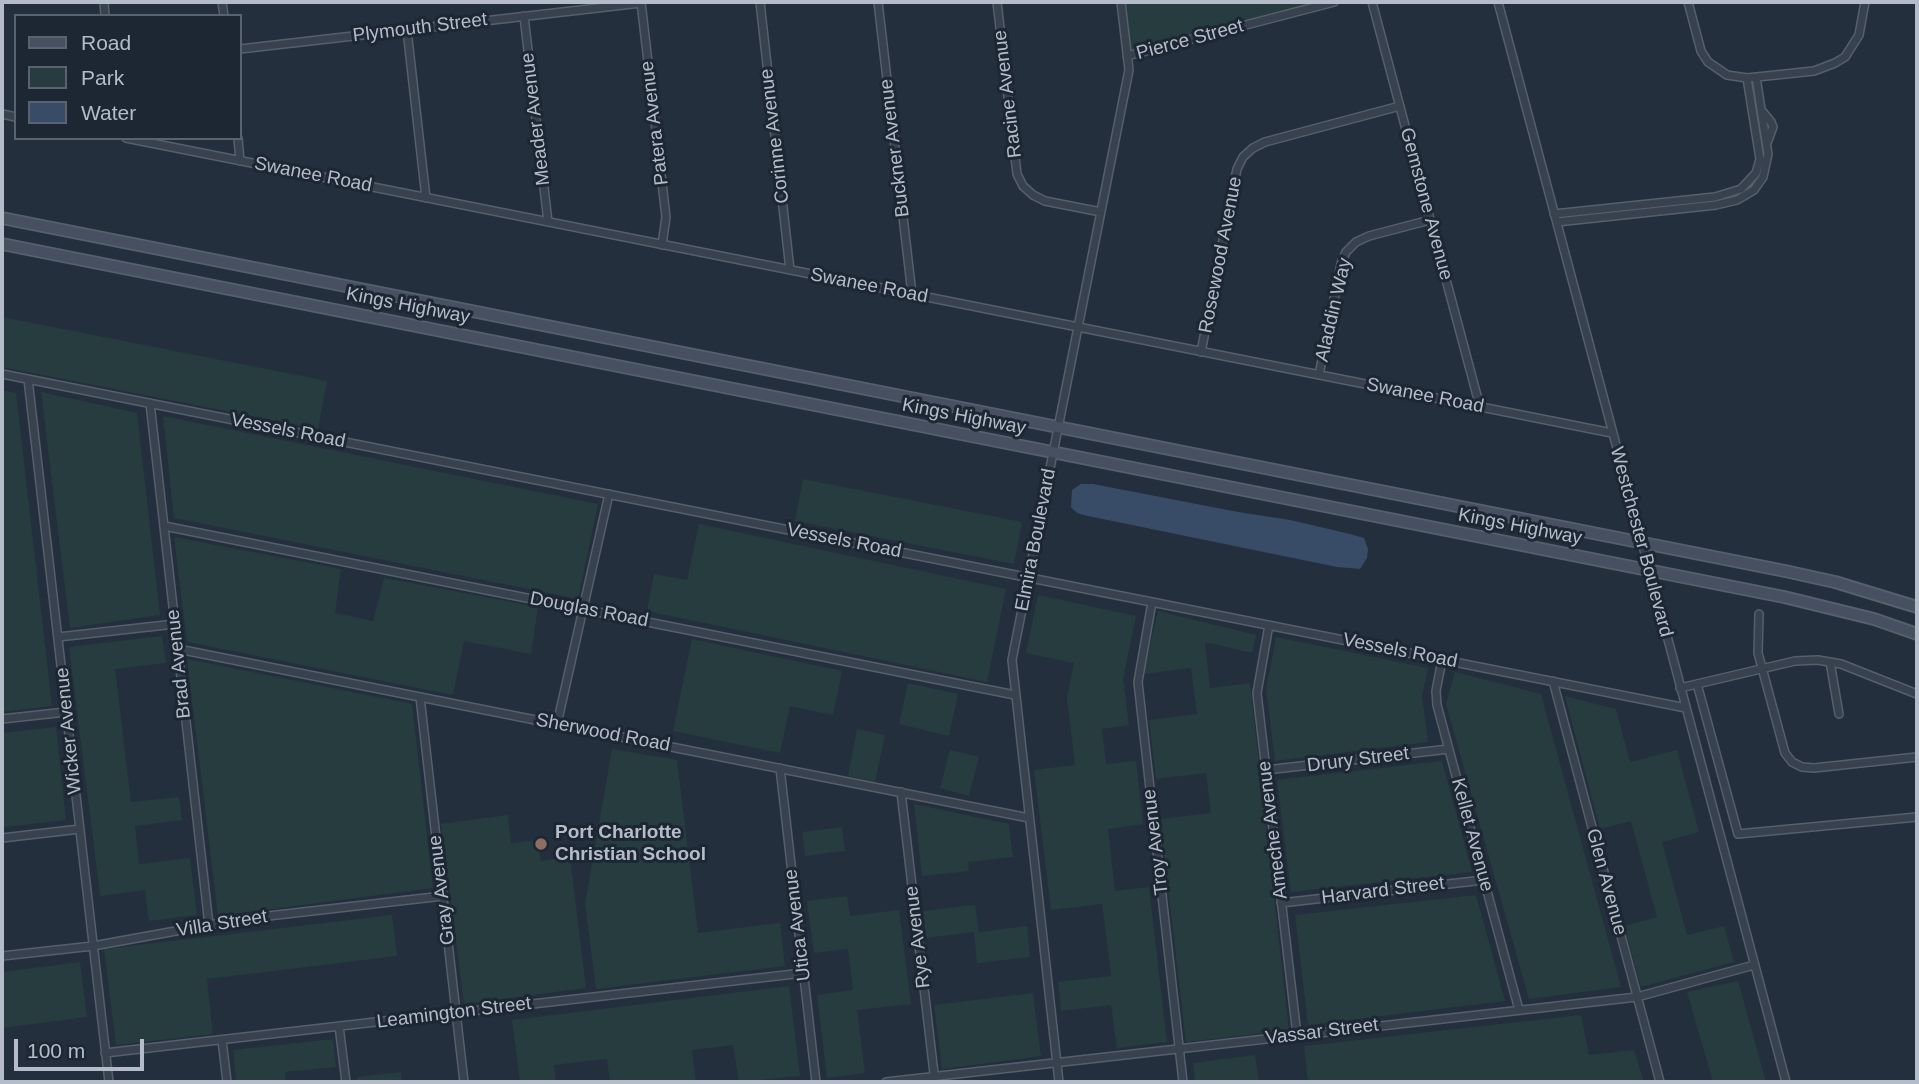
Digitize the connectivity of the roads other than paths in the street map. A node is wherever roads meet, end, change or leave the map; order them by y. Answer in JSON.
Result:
{"nodes":[{"id":1,"x":641,"y":2,"type":"edge"},
{"id":2,"x":760,"y":2,"type":"edge"},
{"id":3,"x":878,"y":2,"type":"edge"},
{"id":4,"x":997,"y":2,"type":"edge"},
{"id":5,"x":1121,"y":2,"type":"edge"},
{"id":6,"x":1334,"y":2,"type":"edge"},
{"id":7,"x":1372,"y":2,"type":"edge"},
{"id":8,"x":1498,"y":2,"type":"edge"},
{"id":9,"x":1688,"y":2,"type":"edge"},
{"id":10,"x":1865,"y":2,"type":"edge"},
{"id":11,"x":524,"y":16,"type":"junction"},
{"id":12,"x":407,"y":30,"type":"junction"},
{"id":13,"x":242,"y":49,"type":"edge"},
{"id":14,"x":1127,"y":57,"type":"junction"},
{"id":15,"x":1756,"y":77,"type":"junction"},
{"id":16,"x":1747,"y":78,"type":"junction"},
{"id":17,"x":1400,"y":106,"type":"junction"},
{"id":18,"x":1758,"y":107,"type":"junction"},
{"id":19,"x":136,"y":140,"type":"edge"},
{"id":20,"x":238,"y":140,"type":"edge"},
{"id":21,"x":240,"y":161,"type":"junction"},
{"id":22,"x":1755,"y":182,"type":"junction"},
{"id":23,"x":426,"y":198,"type":"junction"},
{"id":24,"x":1719,"y":200,"type":"junction"},
{"id":25,"x":1101,"y":212,"type":"junction"},
{"id":26,"x":1554,"y":214,"type":"junction"},
{"id":27,"x":2,"y":218,"type":"edge"},
{"id":28,"x":1430,"y":220,"type":"junction"},
{"id":29,"x":548,"y":222,"type":"junction"},
{"id":30,"x":1557,"y":222,"type":"junction"},
{"id":31,"x":2,"y":244,"type":"edge"},
{"id":32,"x":662,"y":245,"type":"junction"},
{"id":33,"x":790,"y":270,"type":"junction"},
{"id":34,"x":912,"y":294,"type":"junction"},
{"id":35,"x":1078,"y":327,"type":"junction"},
{"id":36,"x":1201,"y":352,"type":"junction"},
{"id":37,"x":2,"y":374,"type":"edge"},
{"id":38,"x":1319,"y":375,"type":"junction"},
{"id":39,"x":28,"y":379,"type":"junction"},
{"id":40,"x":150,"y":403,"type":"junction"},
{"id":41,"x":1480,"y":407,"type":"junction"},
{"id":42,"x":1058,"y":427,"type":"junction"},
{"id":43,"x":1612,"y":433,"type":"junction"},
{"id":44,"x":1053,"y":452,"type":"junction"},
{"id":45,"x":609,"y":494,"type":"junction"},
{"id":46,"x":164,"y":526,"type":"junction"},
{"id":47,"x":1642,"y":542,"type":"junction"},
{"id":48,"x":1649,"y":570,"type":"junction"},
{"id":49,"x":1028,"y":578,"type":"junction"},
{"id":50,"x":1152,"y":602,"type":"junction"},
{"id":51,"x":1917,"y":607,"type":"edge"},
{"id":52,"x":583,"y":609,"type":"junction"},
{"id":53,"x":1759,"y":614,"type":"dead end"},
{"id":54,"x":175,"y":624,"type":"junction"},
{"id":55,"x":1269,"y":625,"type":"junction"},
{"id":56,"x":1917,"y":634,"type":"edge"},
{"id":57,"x":58,"y":638,"type":"junction"},
{"id":58,"x":178,"y":649,"type":"junction"},
{"id":59,"x":1442,"y":660,"type":"junction"},
{"id":60,"x":1830,"y":662,"type":"junction"},
{"id":61,"x":1763,"y":669,"type":"junction"},
{"id":62,"x":1553,"y":681,"type":"junction"},
{"id":63,"x":1697,"y":684,"type":"junction"},
{"id":64,"x":1680,"y":688,"type":"junction"},
{"id":65,"x":1917,"y":694,"type":"edge"},
{"id":66,"x":1015,"y":695,"type":"junction"},
{"id":67,"x":420,"y":697,"type":"junction"},
{"id":68,"x":1686,"y":708,"type":"junction"},
{"id":69,"x":66,"y":712,"type":"junction"},
{"id":70,"x":1839,"y":714,"type":"dead end"},
{"id":71,"x":2,"y":719,"type":"edge"},
{"id":72,"x":557,"y":724,"type":"junction"},
{"id":73,"x":1449,"y":749,"type":"junction"},
{"id":74,"x":1917,"y":757,"type":"edge"},
{"id":75,"x":780,"y":768,"type":"junction"},
{"id":76,"x":1266,"y":770,"type":"junction"},
{"id":77,"x":901,"y":792,"type":"junction"},
{"id":78,"x":1917,"y":817,"type":"edge"},
{"id":79,"x":1029,"y":818,"type":"junction"},
{"id":80,"x":80,"y":829,"type":"junction"},
{"id":81,"x":2,"y":838,"type":"edge"},
{"id":82,"x":1484,"y":880,"type":"junction"},
{"id":83,"x":443,"y":896,"type":"junction"},
{"id":84,"x":1281,"y":903,"type":"junction"},
{"id":85,"x":209,"y":925,"type":"junction"},
{"id":86,"x":93,"y":946,"type":"junction"},
{"id":87,"x":2,"y":956,"type":"edge"},
{"id":88,"x":1754,"y":965,"type":"junction"},
{"id":89,"x":803,"y":973,"type":"junction"},
{"id":90,"x":1637,"y":996,"type":"junction"},
{"id":91,"x":1518,"y":1010,"type":"junction"},
{"id":92,"x":456,"y":1013,"type":"junction"},
{"id":93,"x":339,"y":1026,"type":"junction"},
{"id":94,"x":1297,"y":1035,"type":"junction"},
{"id":95,"x":222,"y":1040,"type":"junction"},
{"id":96,"x":1180,"y":1049,"type":"junction"},
{"id":97,"x":105,"y":1053,"type":"junction"},
{"id":98,"x":1057,"y":1063,"type":"junction"},
{"id":99,"x":934,"y":1079,"type":"edge"},
{"id":100,"x":109,"y":1082,"type":"edge"},
{"id":101,"x":227,"y":1082,"type":"edge"},
{"id":102,"x":346,"y":1082,"type":"edge"},
{"id":103,"x":464,"y":1082,"type":"edge"},
{"id":104,"x":816,"y":1082,"type":"edge"},
{"id":105,"x":886,"y":1082,"type":"edge"},
{"id":106,"x":1059,"y":1082,"type":"edge"},
{"id":107,"x":1183,"y":1082,"type":"edge"},
{"id":108,"x":1660,"y":1082,"type":"edge"},
{"id":109,"x":1786,"y":1082,"type":"edge"}],
"edges":[{"from":1,"to":11,"type":"street","name":"Plymouth Street"},
{"from":1,"to":32,"type":"street","name":"Patera Avenue"},
{"from":2,"to":33,"type":"street","name":"Corinne Avenue"},
{"from":3,"to":34,"type":"street","name":"Buckner Avenue"},
{"from":4,"to":25,"type":"street","name":"Racine Avenue"},
{"from":5,"to":14,"type":"street","name":"Elmira Boulevard"},
{"from":6,"to":14,"type":"street","name":"Pierce Street"},
{"from":7,"to":17,"type":"street","name":"Gemstone Avenue"},
{"from":8,"to":26,"type":"street","name":"Westchester Boulevard"},
{"from":9,"to":16,"type":"street"},
{"from":10,"to":15,"type":"street"},
{"from":11,"to":12,"type":"street","name":"Plymouth Street"},
{"from":11,"to":29,"type":"street","name":"Meader Avenue"},
{"from":12,"to":13,"type":"street","name":"Plymouth Street"},
{"from":12,"to":23,"type":"street"},
{"from":14,"to":25,"type":"street","name":"Elmira Boulevard"},
{"from":15,"to":16,"type":"street"},
{"from":15,"to":18,"type":"street"},
{"from":16,"to":18,"type":"street"},
{"from":17,"to":28,"type":"street","name":"Gemstone Avenue"},
{"from":17,"to":36,"type":"street","name":"Rosewood Avenue"},
{"from":18,"to":22,"type":"street"},
{"from":18,"to":22,"type":"street"},
{"from":19,"to":21,"type":"street","name":"Swanee Road"},
{"from":20,"to":21,"type":"street"},
{"from":21,"to":23,"type":"street","name":"Swanee Road"},
{"from":22,"to":24,"type":"street"},
{"from":23,"to":29,"type":"street","name":"Swanee Road"},
{"from":24,"to":26,"type":"street"},
{"from":24,"to":30,"type":"street"},
{"from":25,"to":35,"type":"street","name":"Elmira Boulevard"},
{"from":26,"to":30,"type":"street","name":"Westchester Boulevard"},
{"from":27,"to":42,"type":"main road","name":"Kings Highway"},
{"from":28,"to":38,"type":"street","name":"Aladdin Way"},
{"from":28,"to":41,"type":"street","name":"Gemstone Avenue"},
{"from":29,"to":32,"type":"street","name":"Swanee Road"},
{"from":30,"to":43,"type":"street","name":"Westchester Boulevard"},
{"from":31,"to":44,"type":"main road","name":"Kings Highway"},
{"from":32,"to":33,"type":"street","name":"Swanee Road"},
{"from":33,"to":34,"type":"street","name":"Swanee Road"},
{"from":34,"to":35,"type":"street","name":"Swanee Road"},
{"from":35,"to":36,"type":"street","name":"Swanee Road"},
{"from":35,"to":42,"type":"street","name":"Elmira Boulevard"},
{"from":36,"to":38,"type":"street","name":"Swanee Road"},
{"from":37,"to":39,"type":"street","name":"Vessels Road"},
{"from":38,"to":41,"type":"street","name":"Swanee Road"},
{"from":39,"to":40,"type":"street","name":"Vessels Road"},
{"from":39,"to":57,"type":"street","name":"Wicker Avenue"},
{"from":40,"to":45,"type":"street","name":"Vessels Road"},
{"from":40,"to":46,"type":"street","name":"Brad Avenue"},
{"from":41,"to":43,"type":"street","name":"Swanee Road"},
{"from":42,"to":44,"type":"street","name":"Elmira Boulevard"},
{"from":42,"to":47,"type":"main road","name":"Kings Highway"},
{"from":43,"to":47,"type":"street","name":"Westchester Boulevard"},
{"from":44,"to":48,"type":"main road","name":"Kings Highway"},
{"from":44,"to":49,"type":"street","name":"Elmira Boulevard"},
{"from":45,"to":49,"type":"street","name":"Vessels Road"},
{"from":45,"to":52,"type":"street"},
{"from":46,"to":52,"type":"street","name":"Douglas Road"},
{"from":46,"to":54,"type":"street","name":"Brad Avenue"},
{"from":47,"to":48,"type":"street","name":"Westchester Boulevard"},
{"from":47,"to":51,"type":"main road","name":"Kings Highway"},
{"from":48,"to":56,"type":"main road","name":"Kings Highway"},
{"from":48,"to":64,"type":"street","name":"Westchester Boulevard"},
{"from":49,"to":50,"type":"street","name":"Vessels Road"},
{"from":49,"to":66,"type":"street","name":"Elmira Boulevard"},
{"from":50,"to":55,"type":"street","name":"Vessels Road"},
{"from":50,"to":96,"type":"street","name":"Troy Avenue"},
{"from":52,"to":66,"type":"street","name":"Douglas Road"},
{"from":52,"to":72,"type":"street"},
{"from":53,"to":61,"type":"street"},
{"from":54,"to":57,"type":"street"},
{"from":54,"to":58,"type":"street","name":"Brad Avenue"},
{"from":55,"to":59,"type":"street","name":"Vessels Road"},
{"from":55,"to":76,"type":"street","name":"Ameche Avenue"},
{"from":57,"to":69,"type":"street","name":"Wicker Avenue"},
{"from":58,"to":67,"type":"street","name":"Sherwood Road"},
{"from":58,"to":85,"type":"street","name":"Brad Avenue"},
{"from":59,"to":62,"type":"street","name":"Vessels Road"},
{"from":59,"to":73,"type":"street","name":"Kellet Avenue"},
{"from":60,"to":61,"type":"street"},
{"from":60,"to":65,"type":"street"},
{"from":60,"to":70,"type":"street"},
{"from":61,"to":63,"type":"street"},
{"from":61,"to":74,"type":"street"},
{"from":62,"to":68,"type":"street","name":"Vessels Road"},
{"from":62,"to":90,"type":"street","name":"Glen Avenue"},
{"from":63,"to":64,"type":"street"},
{"from":63,"to":78,"type":"street"},
{"from":64,"to":68,"type":"street","name":"Westchester Boulevard"},
{"from":66,"to":79,"type":"street","name":"Elmira Boulevard"},
{"from":67,"to":72,"type":"street","name":"Sherwood Road"},
{"from":67,"to":83,"type":"street","name":"Gray Avenue"},
{"from":68,"to":88,"type":"street","name":"Westchester Boulevard"},
{"from":69,"to":71,"type":"street"},
{"from":69,"to":80,"type":"street","name":"Wicker Avenue"},
{"from":72,"to":75,"type":"street","name":"Sherwood Road"},
{"from":73,"to":76,"type":"street","name":"Drury Street"},
{"from":73,"to":82,"type":"street","name":"Kellet Avenue"},
{"from":75,"to":77,"type":"street","name":"Sherwood Road"},
{"from":75,"to":89,"type":"street","name":"Utica Avenue"},
{"from":76,"to":84,"type":"street","name":"Ameche Avenue"},
{"from":77,"to":79,"type":"street","name":"Sherwood Road"},
{"from":77,"to":99,"type":"street","name":"Rye Avenue"},
{"from":79,"to":98,"type":"street","name":"Elmira Boulevard"},
{"from":80,"to":81,"type":"street"},
{"from":80,"to":86,"type":"street","name":"Wicker Avenue"},
{"from":82,"to":84,"type":"street","name":"Harvard Street"},
{"from":82,"to":91,"type":"street","name":"Kellet Avenue"},
{"from":83,"to":85,"type":"street","name":"Villa Street"},
{"from":83,"to":92,"type":"street","name":"Gray Avenue"},
{"from":84,"to":94,"type":"street","name":"Ameche Avenue"},
{"from":85,"to":86,"type":"street","name":"Villa Street"},
{"from":86,"to":87,"type":"street","name":"Villa Street"},
{"from":86,"to":97,"type":"street","name":"Wicker Avenue"},
{"from":88,"to":90,"type":"street","name":"Vassar Street"},
{"from":88,"to":109,"type":"street","name":"Westchester Boulevard"},
{"from":89,"to":92,"type":"street","name":"Leamington Street"},
{"from":89,"to":104,"type":"street","name":"Utica Avenue"},
{"from":90,"to":91,"type":"street","name":"Vassar Street"},
{"from":90,"to":108,"type":"street","name":"Glen Avenue"},
{"from":91,"to":94,"type":"street","name":"Vassar Street"},
{"from":92,"to":93,"type":"street","name":"Leamington Street"},
{"from":92,"to":103,"type":"street","name":"Gray Avenue"},
{"from":93,"to":95,"type":"street","name":"Leamington Street"},
{"from":93,"to":102,"type":"street"},
{"from":94,"to":96,"type":"street","name":"Vassar Street"},
{"from":95,"to":97,"type":"street","name":"Leamington Street"},
{"from":95,"to":101,"type":"street"},
{"from":96,"to":98,"type":"street","name":"Vassar Street"},
{"from":96,"to":107,"type":"street","name":"Troy Avenue"},
{"from":97,"to":100,"type":"street","name":"Wicker Avenue"},
{"from":98,"to":99,"type":"street","name":"Vassar Street"},
{"from":98,"to":106,"type":"street","name":"Elmira Boulevard"},
{"from":99,"to":105,"type":"street","name":"Vassar Street"}]}
